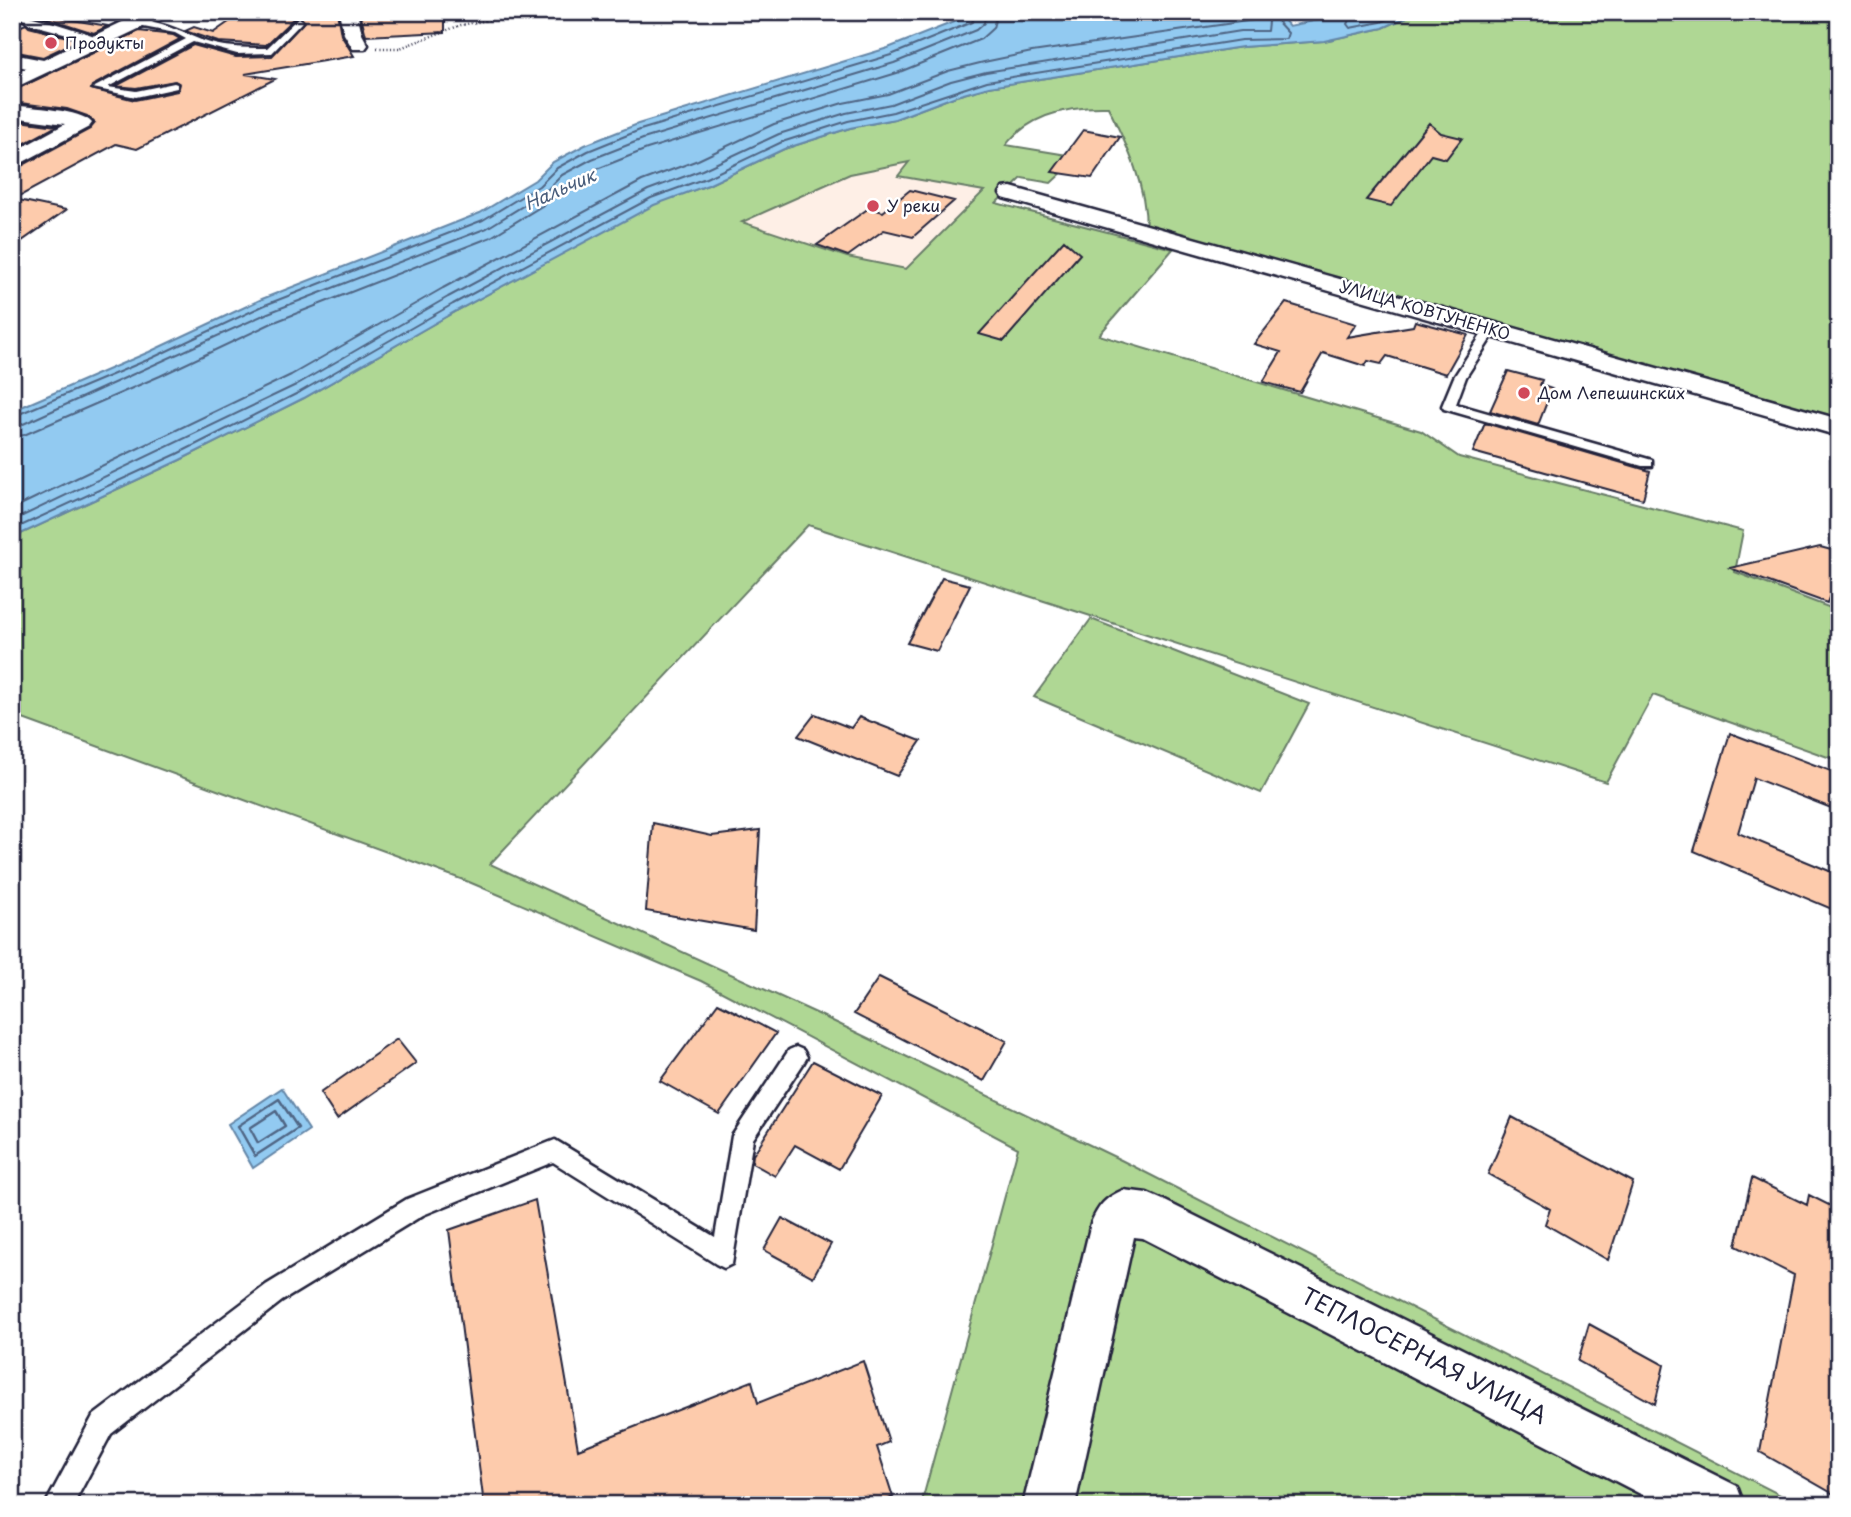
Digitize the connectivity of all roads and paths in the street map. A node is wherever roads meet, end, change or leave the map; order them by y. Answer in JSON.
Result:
{"nodes":[{"id":1,"x":14,"y":12,"type":"edge"},
{"id":2,"x":159,"y":12,"type":"edge"},
{"id":3,"x":348,"y":12,"type":"edge"},
{"id":4,"x":531,"y":12,"type":"edge"},
{"id":5,"x":672,"y":12,"type":"edge"},
{"id":6,"x":685,"y":12,"type":"edge"},
{"id":7,"x":298,"y":21,"type":"dead end"},
{"id":8,"x":136,"y":23,"type":"junction"},
{"id":9,"x":192,"y":39,"type":"junction"},
{"id":10,"x":101,"y":40,"type":"junction"},
{"id":11,"x":359,"y":45,"type":"joint"},
{"id":12,"x":12,"y":59,"type":"edge"},
{"id":13,"x":47,"y":66,"type":"junction"},
{"id":14,"x":12,"y":83,"type":"edge"},
{"id":15,"x":174,"y":86,"type":"dead end"},
{"id":16,"x":12,"y":111,"type":"edge"},
{"id":17,"x":12,"y":162,"type":"edge"},
{"id":18,"x":1011,"y":193,"type":"dead end"},
{"id":19,"x":1491,"y":329,"type":"junction"},
{"id":20,"x":1839,"y":428,"type":"edge"},
{"id":21,"x":1647,"y":463,"type":"dead end"},
{"id":22,"x":796,"y":1057,"type":"dead end"},
{"id":23,"x":58,"y":1505,"type":"edge"},
{"id":24,"x":1049,"y":1505,"type":"edge"},
{"id":25,"x":1718,"y":1505,"type":"edge"}],
"edges":[{"from":1,"to":10,"type":"lane"},
{"from":2,"to":8,"type":"street"},
{"from":3,"to":11,"type":"street"},
{"from":4,"to":11,"type":"path"},
{"from":5,"to":6,"type":"path"},
{"from":7,"to":9,"type":"lane"},
{"from":8,"to":9,"type":"lane"},
{"from":8,"to":10,"type":"street"},
{"from":9,"to":15,"type":"lane"},
{"from":10,"to":13,"type":"street"},
{"from":12,"to":13,"type":"street"},
{"from":13,"to":14,"type":"street"},
{"from":16,"to":17,"type":"street"},
{"from":18,"to":19,"type":"street","name":"УЛИЦА КОВТУНЕНКО"},
{"from":19,"to":20,"type":"street","name":"УЛИЦА КОВТУНЕНКО"},
{"from":19,"to":21,"type":"lane"},
{"from":22,"to":23,"type":"lane"},
{"from":24,"to":25,"type":"street","name":"ТЕПЛОСЕРНАЯ УЛИЦА"}]}
